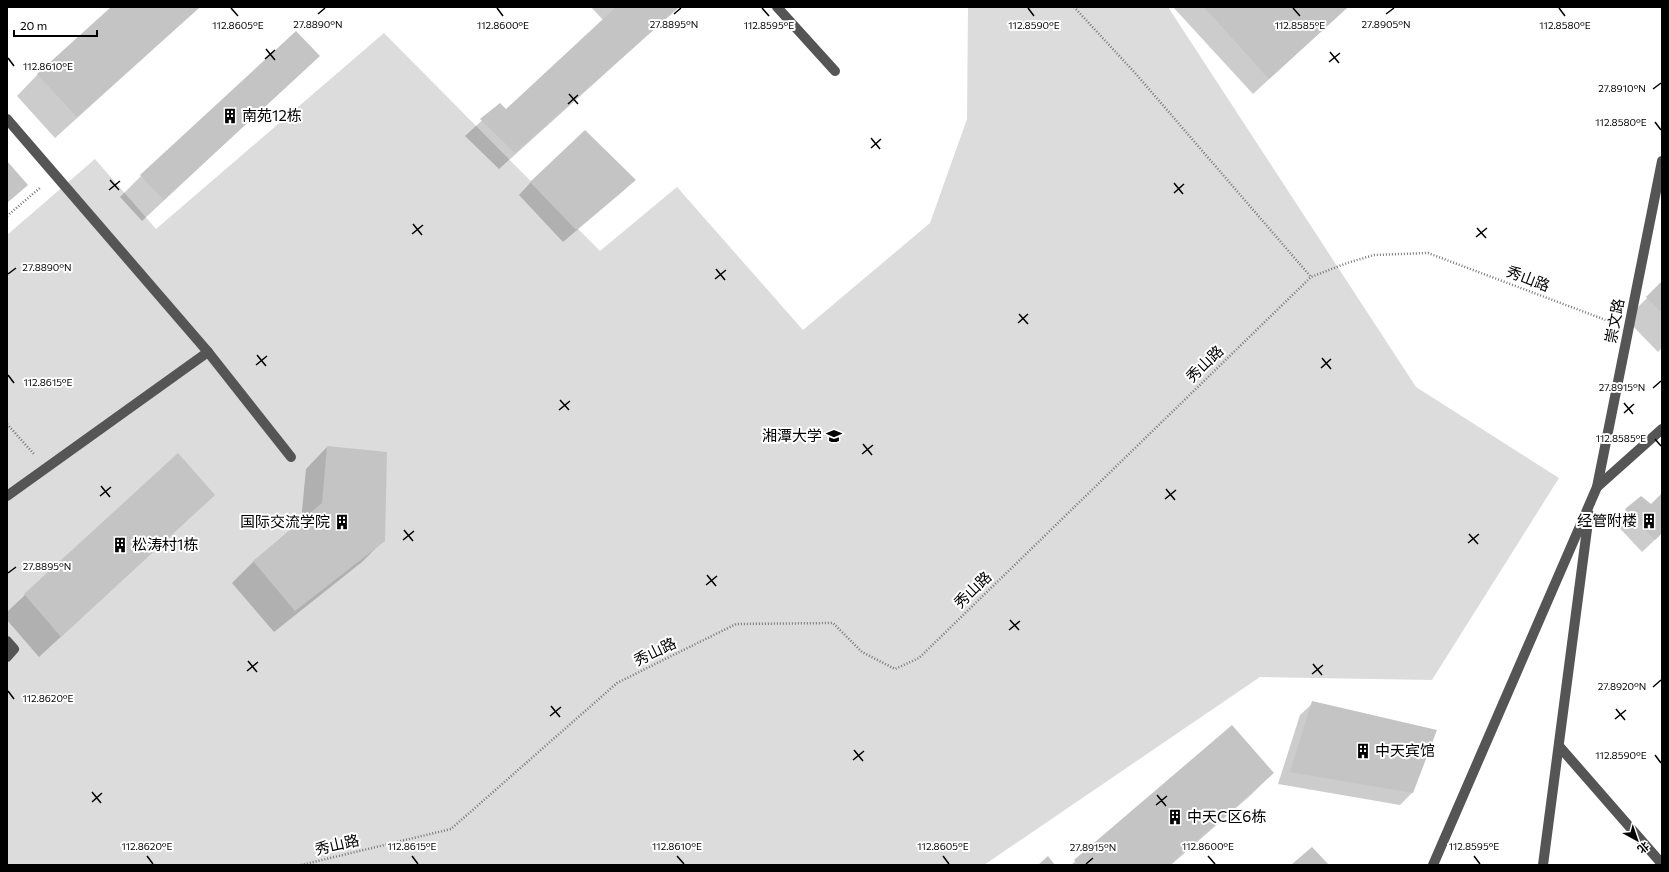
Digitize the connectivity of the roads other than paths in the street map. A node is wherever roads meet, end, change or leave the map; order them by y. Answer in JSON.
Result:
{"nodes":[{"id":1,"x":777,"y":7,"type":"edge"},
{"id":2,"x":835,"y":71,"type":"dead end"},
{"id":3,"x":7,"y":119,"type":"edge"},
{"id":4,"x":1662,"y":161,"type":"edge"},
{"id":5,"x":208,"y":352,"type":"junction"},
{"id":6,"x":1662,"y":428,"type":"edge"},
{"id":7,"x":291,"y":457,"type":"dead end"},
{"id":8,"x":1597,"y":487,"type":"junction"},
{"id":9,"x":7,"y":496,"type":"edge"},
{"id":10,"x":1591,"y":502,"type":"junction"},
{"id":11,"x":7,"y":641,"type":"edge"},
{"id":12,"x":7,"y":657,"type":"edge"},
{"id":13,"x":1559,"y":746,"type":"junction"},
{"id":14,"x":1662,"y":864,"type":"edge"},
{"id":15,"x":1433,"y":865,"type":"edge"},
{"id":16,"x":1543,"y":865,"type":"edge"}],
"edges":[{"from":1,"to":2,"type":"street"},
{"from":3,"to":5,"type":"street"},
{"from":4,"to":8,"type":"street","name":"崇文路"},
{"from":5,"to":7,"type":"street"},
{"from":5,"to":9,"type":"street"},
{"from":6,"to":8,"type":"street"},
{"from":8,"to":10,"type":"street","name":"崇文路"},
{"from":10,"to":13,"type":"street"},
{"from":10,"to":15,"type":"street"},
{"from":11,"to":12,"type":"street"},
{"from":13,"to":14,"type":"street"},
{"from":13,"to":16,"type":"street"}]}
